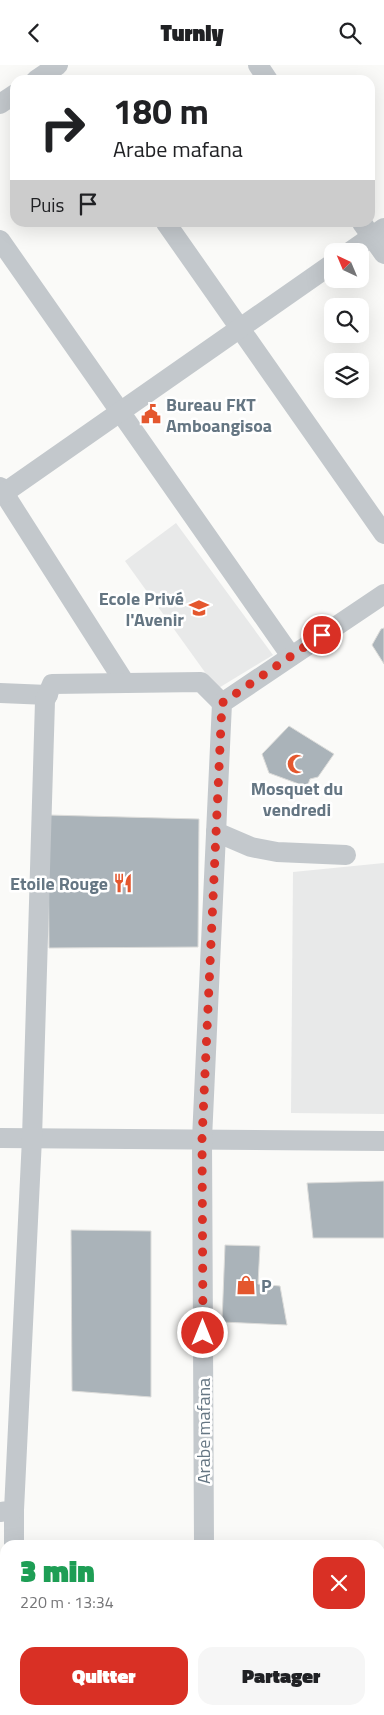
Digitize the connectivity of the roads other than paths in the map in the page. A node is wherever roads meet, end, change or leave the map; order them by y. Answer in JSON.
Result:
{"nodes":[{"id":1,"x":57,"y":65,"type":"edge"},
{"id":2,"x":43,"y":75,"type":"edge"},
{"id":3,"x":169,"y":227,"type":"edge"},
{"id":4,"x":373,"y":229,"type":"edge"},
{"id":5,"x":0,"y":240,"type":"edge"},
{"id":6,"x":359,"y":243,"type":"edge"},
{"id":7,"x":384,"y":254,"type":"edge"},
{"id":8,"x":324,"y":270,"type":"edge"},
{"id":9,"x":240,"y":328,"type":"junction"},
{"id":10,"x":120,"y":413,"type":"junction"},
{"id":11,"x":2,"y":490,"type":"edge"},
{"id":12,"x":384,"y":535,"type":"edge"},
{"id":13,"x":384,"y":594,"type":"edge"},
{"id":14,"x":291,"y":656,"type":"junction"},
{"id":15,"x":126,"y":683,"type":"junction"},
{"id":16,"x":0,"y":693,"type":"edge"},
{"id":17,"x":48,"y":695,"type":"junction"},
{"id":18,"x":222,"y":703,"type":"junction"},
{"id":19,"x":216,"y":831,"type":"junction"},
{"id":20,"x":346,"y":855,"type":"dead end"},
{"id":21,"x":0,"y":1138,"type":"edge"},
{"id":22,"x":32,"y":1138,"type":"junction"},
{"id":23,"x":202,"y":1139,"type":"junction"},
{"id":24,"x":384,"y":1141,"type":"edge"},
{"id":25,"x":7,"y":1511,"type":"edge"},
{"id":26,"x":13,"y":1540,"type":"edge"},
{"id":27,"x":204,"y":1540,"type":"edge"}],
"edges":[{"from":1,"to":2,"type":"street"},
{"from":3,"to":9,"type":"street"},
{"from":4,"to":6,"type":"street"},
{"from":4,"to":7,"type":"street"},
{"from":5,"to":10,"type":"street"},
{"from":8,"to":9,"type":"street"},
{"from":9,"to":10,"type":"street"},
{"from":9,"to":12,"type":"street"},
{"from":10,"to":11,"type":"street"},
{"from":10,"to":14,"type":"street"},
{"from":11,"to":15,"type":"street"},
{"from":13,"to":14,"type":"street"},
{"from":14,"to":18,"type":"street"},
{"from":15,"to":17,"type":"street"},
{"from":15,"to":18,"type":"street"},
{"from":16,"to":17,"type":"street"},
{"from":17,"to":22,"type":"street"},
{"from":18,"to":19,"type":"street","name":"Arabe mafana"},
{"from":19,"to":20,"type":"street"},
{"from":19,"to":23,"type":"street","name":"Arabe mafana"},
{"from":21,"to":22,"type":"street"},
{"from":22,"to":23,"type":"street"},
{"from":22,"to":25,"type":"street"},
{"from":23,"to":24,"type":"street"},
{"from":23,"to":27,"type":"street","name":"Arabe mafana"},
{"from":25,"to":26,"type":"street"}]}
